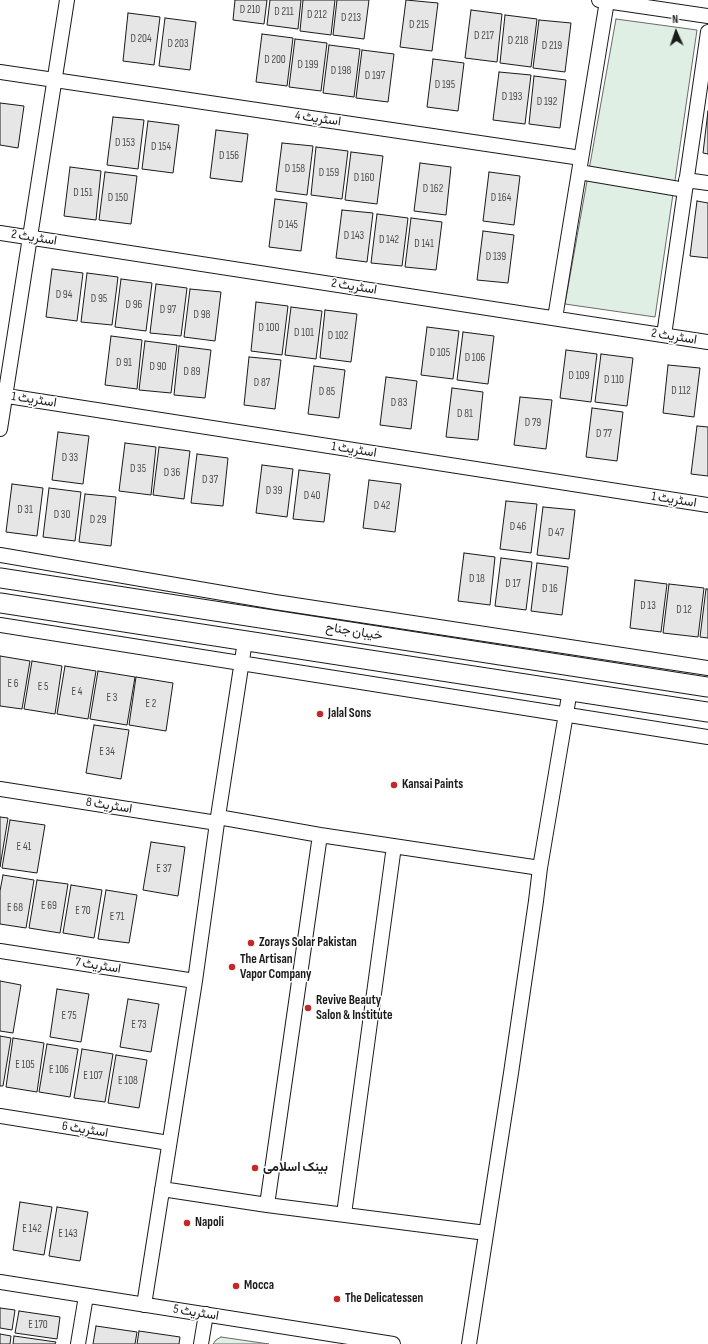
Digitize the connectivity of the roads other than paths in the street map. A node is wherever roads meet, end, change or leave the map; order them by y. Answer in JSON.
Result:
{"nodes":[{"id":1,"x":67,"y":0,"type":"edge"},
{"id":2,"x":603,"y":1,"type":"edge"},
{"id":3,"x":708,"y":16,"type":"edge"},
{"id":4,"x":708,"y":32,"type":"edge"},
{"id":5,"x":0,"y":72,"type":"edge"},
{"id":6,"x":54,"y":81,"type":"junction"},
{"id":7,"x":581,"y":158,"type":"junction"},
{"id":8,"x":579,"y":172,"type":"junction"},
{"id":9,"x":708,"y":183,"type":"edge"},
{"id":10,"x":686,"y":185,"type":"junction"},
{"id":11,"x":0,"y":233,"type":"edge"},
{"id":12,"x":30,"y":238,"type":"junction"},
{"id":13,"x":555,"y":318,"type":"junction"},
{"id":14,"x":664,"y":335,"type":"junction"},
{"id":15,"x":708,"y":342,"type":"edge"},
{"id":16,"x":3,"y":395,"type":"edge"},
{"id":17,"x":0,"y":429,"type":"edge"},
{"id":18,"x":708,"y":506,"type":"edge"},
{"id":19,"x":0,"y":555,"type":"edge"},
{"id":20,"x":0,"y":578,"type":"edge"},
{"id":21,"x":0,"y":603,"type":"edge"},
{"id":22,"x":0,"y":626,"type":"edge"},
{"id":23,"x":246,"y":641,"type":"junction"},
{"id":24,"x":241,"y":663,"type":"junction"},
{"id":25,"x":708,"y":668,"type":"edge"},
{"id":26,"x":708,"y":687,"type":"edge"},
{"id":27,"x":570,"y":690,"type":"junction"},
{"id":28,"x":708,"y":712,"type":"edge"},
{"id":29,"x":566,"y":715,"type":"junction"},
{"id":30,"x":708,"y":737,"type":"edge"},
{"id":31,"x":0,"y":789,"type":"edge"},
{"id":32,"x":218,"y":820,"type":"junction"},
{"id":33,"x":320,"y":835,"type":"junction"},
{"id":34,"x":394,"y":846,"type":"junction"},
{"id":35,"x":540,"y":868,"type":"junction"},
{"id":36,"x":0,"y":951,"type":"edge"},
{"id":37,"x":195,"y":981,"type":"junction"},
{"id":38,"x":0,"y":1116,"type":"edge"},
{"id":39,"x":169,"y":1143,"type":"junction"},
{"id":40,"x":162,"y":1190,"type":"junction"},
{"id":41,"x":266,"y":1205,"type":"junction"},
{"id":42,"x":344,"y":1214,"type":"junction"},
{"id":43,"x":486,"y":1233,"type":"junction"},
{"id":44,"x":0,"y":1282,"type":"edge"},
{"id":45,"x":86,"y":1296,"type":"junction"},
{"id":46,"x":144,"y":1305,"type":"junction"},
{"id":47,"x":206,"y":1314,"type":"junction"},
{"id":48,"x":78,"y":1344,"type":"edge"},
{"id":49,"x":201,"y":1344,"type":"edge"},
{"id":50,"x":393,"y":1344,"type":"edge"},
{"id":51,"x":469,"y":1344,"type":"edge"}],
"edges":[{"from":1,"to":6,"type":"street"},
{"from":2,"to":3,"type":"street"},
{"from":2,"to":7,"type":"street"},
{"from":4,"to":10,"type":"street"},
{"from":5,"to":6,"type":"street","name":"اسٹریٹ 4"},
{"from":6,"to":7,"type":"street","name":"اسٹریٹ 4"},
{"from":6,"to":12,"type":"street"},
{"from":7,"to":8,"type":"street"},
{"from":8,"to":10,"type":"street"},
{"from":8,"to":13,"type":"street"},
{"from":9,"to":10,"type":"street"},
{"from":10,"to":14,"type":"street"},
{"from":11,"to":12,"type":"street","name":"اسٹریٹ 2"},
{"from":12,"to":13,"type":"street","name":"اسٹریٹ 2"},
{"from":12,"to":16,"type":"street"},
{"from":13,"to":14,"type":"street","name":"اسٹریٹ 2"},
{"from":14,"to":15,"type":"street","name":"اسٹریٹ 2"},
{"from":16,"to":17,"type":"street"},
{"from":16,"to":18,"type":"street","name":"اسٹریٹ 1"},
{"from":19,"to":25,"type":"street"},
{"from":20,"to":26,"type":"main road","name":"خیبان جناح"},
{"from":21,"to":23,"type":"main road","name":"خیبان جناح"},
{"from":22,"to":24,"type":"street"},
{"from":23,"to":24,"type":"street"},
{"from":23,"to":27,"type":"main road","name":"خیبان جناح"},
{"from":24,"to":29,"type":"street"},
{"from":24,"to":32,"type":"street"},
{"from":27,"to":28,"type":"main road","name":"خیبان جناح"},
{"from":27,"to":29,"type":"street"},
{"from":29,"to":30,"type":"street"},
{"from":29,"to":35,"type":"street"},
{"from":31,"to":32,"type":"street","name":"اسٹریٹ 8"},
{"from":32,"to":33,"type":"street","name":"اسٹریٹ 8"},
{"from":32,"to":37,"type":"street"},
{"from":33,"to":34,"type":"street","name":"اسٹریٹ 8"},
{"from":33,"to":41,"type":"street"},
{"from":34,"to":35,"type":"street","name":"اسٹریٹ 8"},
{"from":34,"to":42,"type":"street"},
{"from":35,"to":43,"type":"street"},
{"from":36,"to":37,"type":"street","name":"اسٹریٹ 7"},
{"from":37,"to":39,"type":"street"},
{"from":38,"to":39,"type":"street","name":"اسٹریٹ 6"},
{"from":39,"to":40,"type":"street"},
{"from":40,"to":41,"type":"street"},
{"from":40,"to":46,"type":"street"},
{"from":41,"to":42,"type":"street"},
{"from":42,"to":43,"type":"street"},
{"from":43,"to":51,"type":"street"},
{"from":44,"to":45,"type":"street","name":"اسٹریٹ 5"},
{"from":45,"to":46,"type":"street","name":"اسٹریٹ 5"},
{"from":45,"to":48,"type":"street"},
{"from":46,"to":47,"type":"street","name":"اسٹریٹ 5"},
{"from":47,"to":49,"type":"street"},
{"from":47,"to":50,"type":"street","name":"اسٹریٹ 5"}]}
